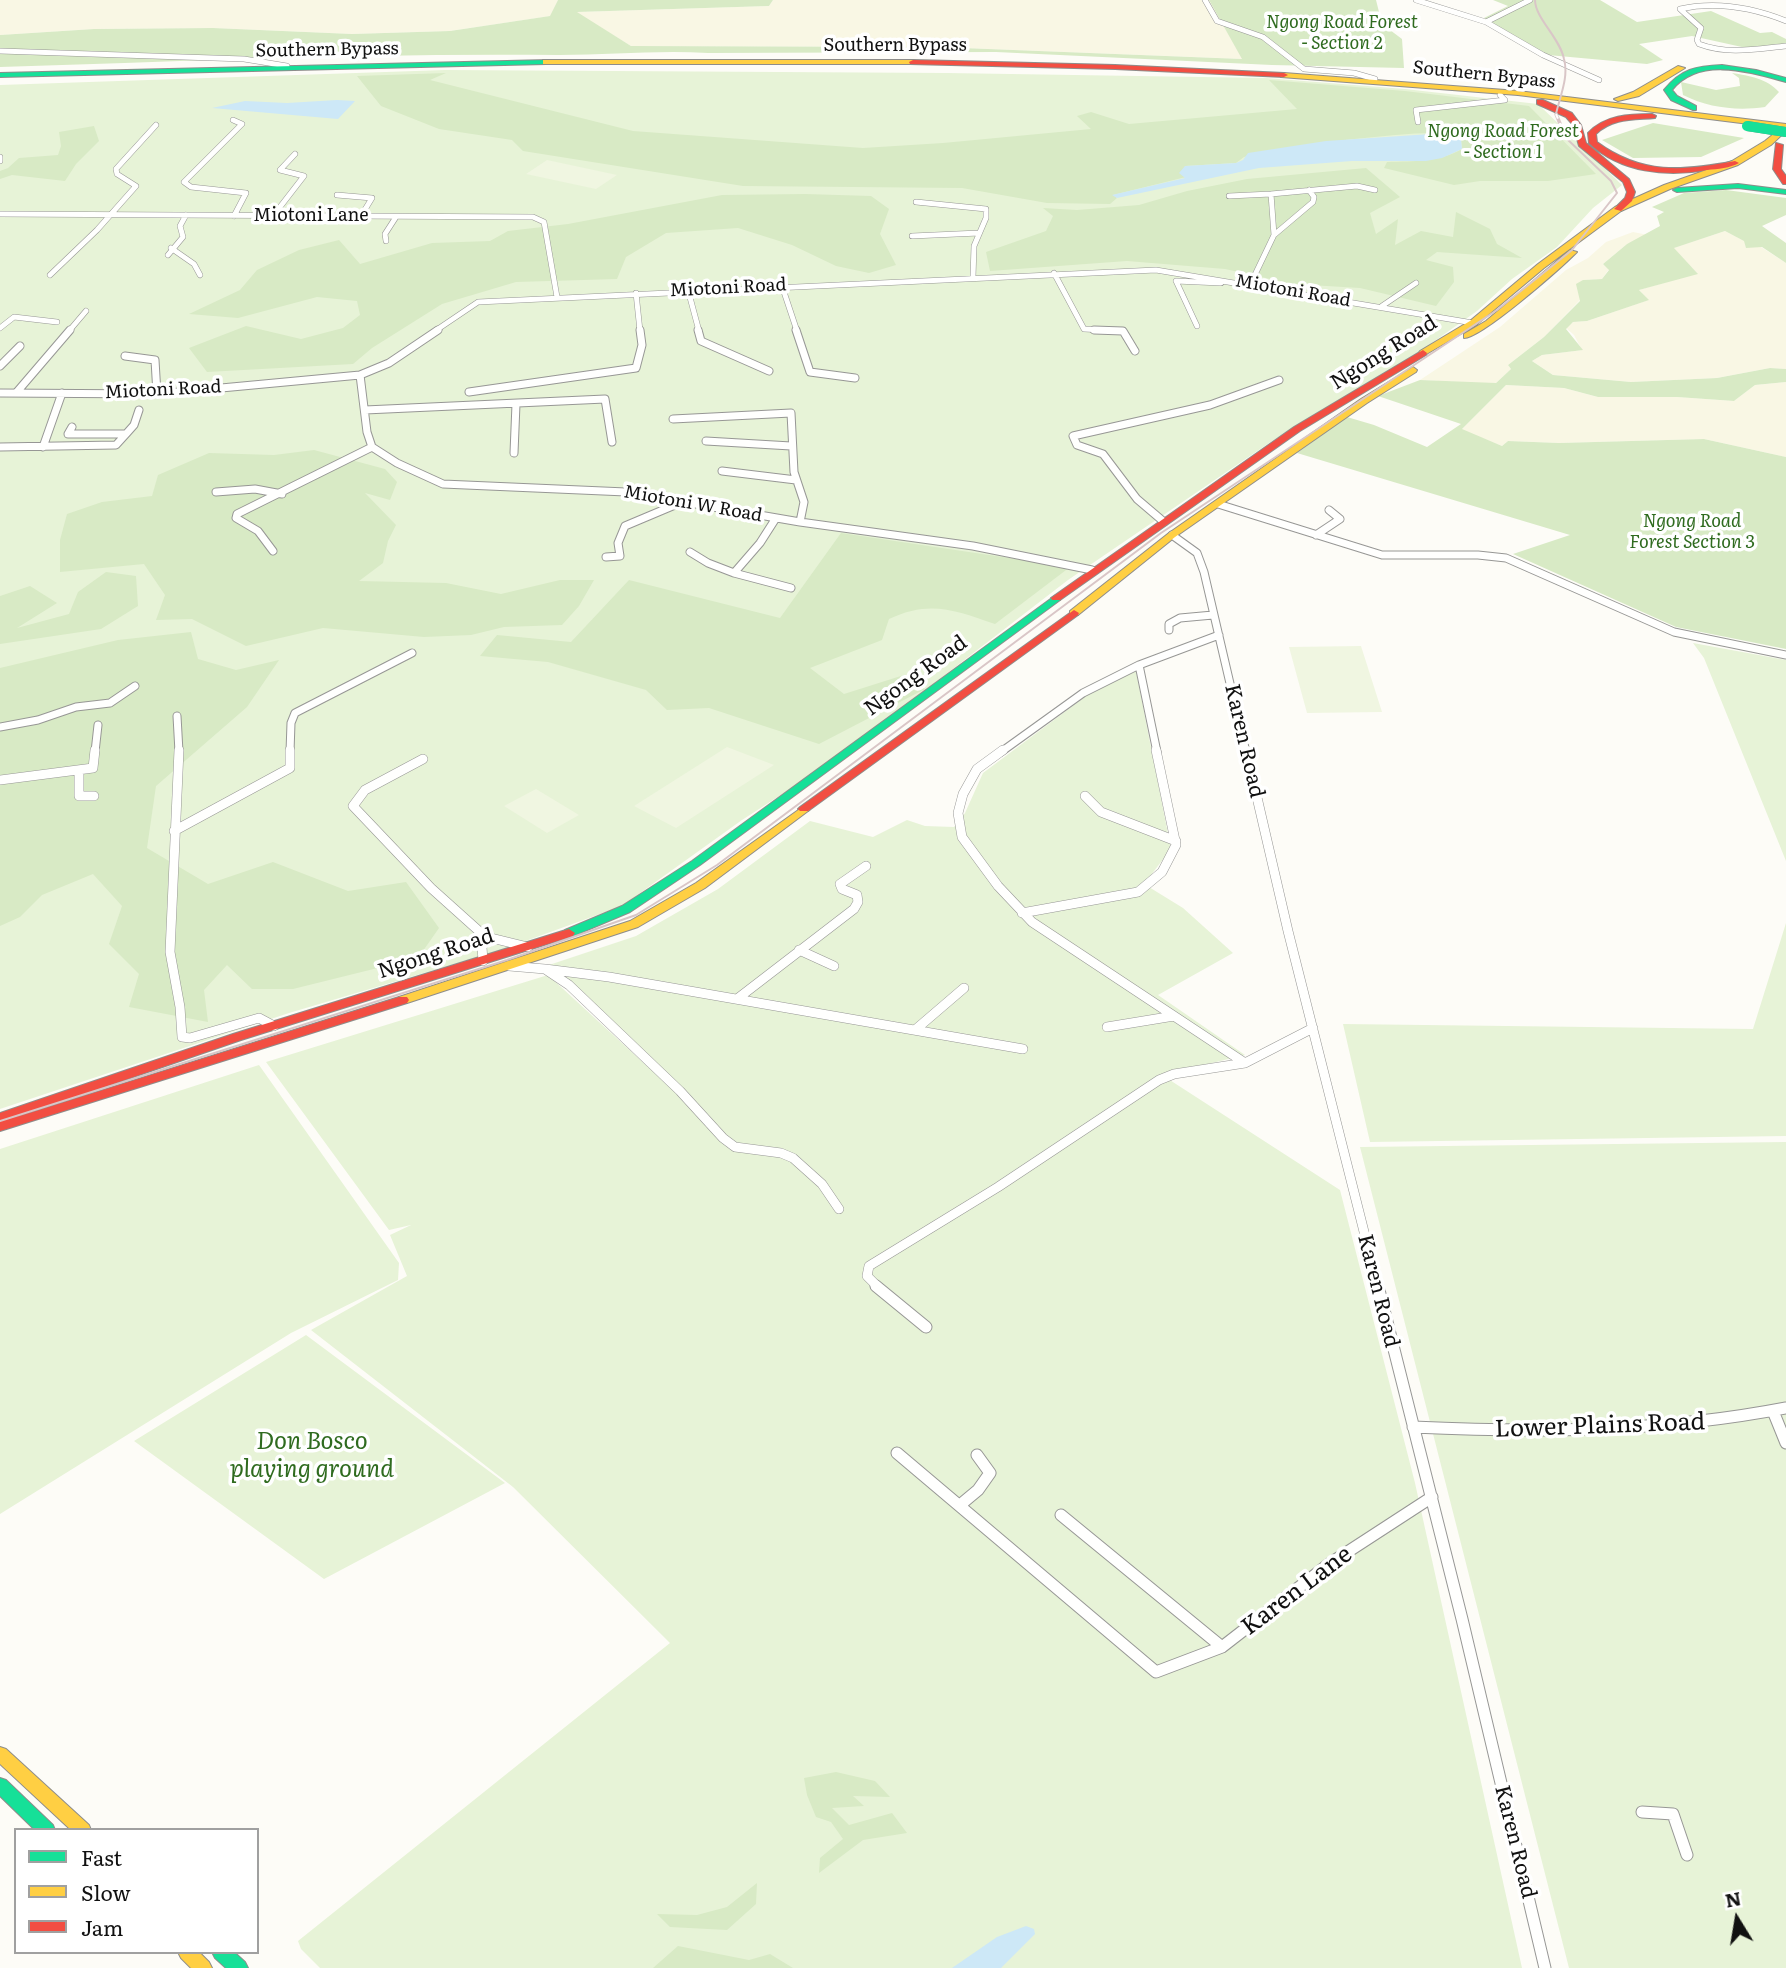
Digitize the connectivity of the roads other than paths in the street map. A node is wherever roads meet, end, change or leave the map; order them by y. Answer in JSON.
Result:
{"nodes":[{"id":1,"x":1205,"y":0,"type":"edge"},
{"id":2,"x":1416,"y":0,"type":"edge"},
{"id":3,"x":1530,"y":0,"type":"edge"},
{"id":4,"x":1786,"y":21,"type":"edge"},
{"id":5,"x":1486,"y":22,"type":"junction"},
{"id":6,"x":1786,"y":46,"type":"edge"},
{"id":7,"x":0,"y":51,"type":"edge"},
{"id":8,"x":287,"y":66,"type":"junction"},
{"id":9,"x":1786,"y":74,"type":"edge"},
{"id":10,"x":0,"y":77,"type":"edge"},
{"id":11,"x":1375,"y":79,"type":"junction"},
{"id":12,"x":1599,"y":80,"type":"dead end"},
{"id":13,"x":1786,"y":80,"type":"edge"},
{"id":14,"x":1500,"y":95,"type":"junction"},
{"id":15,"x":1520,"y":98,"type":"junction"},
{"id":16,"x":1591,"y":101,"type":"junction"},
{"id":17,"x":1675,"y":117,"type":"junction"},
{"id":18,"x":233,"y":121,"type":"dead end"},
{"id":19,"x":1418,"y":122,"type":"dead end"},
{"id":20,"x":1748,"y":123,"type":"junction"},
{"id":21,"x":156,"y":125,"type":"dead end"},
{"id":22,"x":1785,"y":134,"type":"edge"},
{"id":23,"x":295,"y":154,"type":"dead end"},
{"id":24,"x":1735,"y":163,"type":"junction"},
{"id":25,"x":1786,"y":182,"type":"edge"},
{"id":26,"x":1309,"y":190,"type":"junction"},
{"id":27,"x":1375,"y":190,"type":"dead end"},
{"id":28,"x":1678,"y":190,"type":"junction"},
{"id":29,"x":1786,"y":192,"type":"edge"},
{"id":30,"x":1271,"y":194,"type":"junction"},
{"id":31,"x":337,"y":195,"type":"dead end"},
{"id":32,"x":1229,"y":196,"type":"dead end"},
{"id":33,"x":916,"y":202,"type":"dead end"},
{"id":34,"x":1618,"y":209,"type":"junction"},
{"id":35,"x":0,"y":214,"type":"edge"},
{"id":36,"x":111,"y":215,"type":"junction"},
{"id":37,"x":186,"y":215,"type":"junction"},
{"id":38,"x":234,"y":216,"type":"junction"},
{"id":39,"x":273,"y":216,"type":"junction"},
{"id":40,"x":361,"y":216,"type":"junction"},
{"id":41,"x":396,"y":217,"type":"junction"},
{"id":42,"x":979,"y":233,"type":"junction"},
{"id":43,"x":1274,"y":235,"type":"junction"},
{"id":44,"x":912,"y":236,"type":"dead end"},
{"id":45,"x":386,"y":241,"type":"dead end"},
{"id":46,"x":1054,"y":273,"type":"junction"},
{"id":47,"x":50,"y":275,"type":"dead end"},
{"id":48,"x":200,"y":275,"type":"dead end"},
{"id":49,"x":973,"y":277,"type":"junction"},
{"id":50,"x":1227,"y":279,"type":"junction"},
{"id":51,"x":1251,"y":284,"type":"junction"},
{"id":52,"x":1416,"y":284,"type":"dead end"},
{"id":53,"x":782,"y":286,"type":"junction"},
{"id":54,"x":688,"y":290,"type":"junction"},
{"id":55,"x":636,"y":293,"type":"junction"},
{"id":56,"x":557,"y":296,"type":"junction"},
{"id":57,"x":1382,"y":306,"type":"junction"},
{"id":58,"x":86,"y":311,"type":"dead end"},
{"id":59,"x":57,"y":322,"type":"dead end"},
{"id":60,"x":1474,"y":323,"type":"junction"},
{"id":61,"x":1197,"y":326,"type":"dead end"},
{"id":62,"x":0,"y":328,"type":"edge"},
{"id":63,"x":20,"y":346,"type":"dead end"},
{"id":64,"x":1135,"y":351,"type":"dead end"},
{"id":65,"x":125,"y":356,"type":"dead end"},
{"id":66,"x":0,"y":366,"type":"edge"},
{"id":67,"x":769,"y":371,"type":"dead end"},
{"id":68,"x":360,"y":375,"type":"junction"},
{"id":69,"x":855,"y":378,"type":"dead end"},
{"id":70,"x":1279,"y":380,"type":"dead end"},
{"id":71,"x":470,"y":392,"type":"dead end"},
{"id":72,"x":0,"y":393,"type":"edge"},
{"id":73,"x":16,"y":393,"type":"junction"},
{"id":74,"x":62,"y":393,"type":"junction"},
{"id":75,"x":157,"y":394,"type":"junction"},
{"id":76,"x":516,"y":404,"type":"junction"},
{"id":77,"x":139,"y":410,"type":"dead end"},
{"id":78,"x":365,"y":411,"type":"junction"},
{"id":79,"x":673,"y":419,"type":"dead end"},
{"id":80,"x":72,"y":427,"type":"dead end"},
{"id":81,"x":126,"y":434,"type":"junction"},
{"id":82,"x":706,"y":441,"type":"dead end"},
{"id":83,"x":612,"y":442,"type":"dead end"},
{"id":84,"x":791,"y":446,"type":"junction"},
{"id":85,"x":0,"y":447,"type":"edge"},
{"id":86,"x":43,"y":447,"type":"junction"},
{"id":87,"x":372,"y":447,"type":"junction"},
{"id":88,"x":1267,"y":450,"type":"junction"},
{"id":89,"x":514,"y":453,"type":"dead end"},
{"id":90,"x":1286,"y":455,"type":"junction"},
{"id":91,"x":722,"y":471,"type":"dead end"},
{"id":92,"x":796,"y":481,"type":"junction"},
{"id":93,"x":216,"y":492,"type":"dead end"},
{"id":94,"x":282,"y":494,"type":"junction"},
{"id":95,"x":684,"y":501,"type":"junction"},
{"id":96,"x":1218,"y":504,"type":"junction"},
{"id":97,"x":1329,"y":510,"type":"dead end"},
{"id":98,"x":776,"y":518,"type":"junction"},
{"id":99,"x":800,"y":522,"type":"junction"},
{"id":100,"x":1168,"y":528,"type":"junction"},
{"id":101,"x":1316,"y":535,"type":"junction"},
{"id":102,"x":274,"y":551,"type":"dead end"},
{"id":103,"x":690,"y":552,"type":"dead end"},
{"id":104,"x":606,"y":557,"type":"dead end"},
{"id":105,"x":1092,"y":570,"type":"junction"},
{"id":106,"x":734,"y":573,"type":"junction"},
{"id":107,"x":791,"y":588,"type":"dead end"},
{"id":108,"x":1213,"y":615,"type":"junction"},
{"id":109,"x":1169,"y":630,"type":"dead end"},
{"id":110,"x":1219,"y":635,"type":"junction"},
{"id":111,"x":412,"y":653,"type":"dead end"},
{"id":112,"x":1786,"y":655,"type":"edge"},
{"id":113,"x":1139,"y":665,"type":"junction"},
{"id":114,"x":135,"y":686,"type":"dead end"},
{"id":115,"x":177,"y":716,"type":"dead end"},
{"id":116,"x":98,"y":725,"type":"dead end"},
{"id":117,"x":0,"y":727,"type":"edge"},
{"id":118,"x":424,"y":759,"type":"dead end"},
{"id":119,"x":79,"y":771,"type":"junction"},
{"id":120,"x":0,"y":780,"type":"edge"},
{"id":121,"x":94,"y":796,"type":"dead end"},
{"id":122,"x":1085,"y":796,"type":"dead end"},
{"id":123,"x":759,"y":816,"type":"junction"},
{"id":124,"x":786,"y":823,"type":"junction"},
{"id":125,"x":174,"y":831,"type":"junction"},
{"id":126,"x":1176,"y":841,"type":"junction"},
{"id":127,"x":715,"y":848,"type":"junction"},
{"id":128,"x":740,"y":857,"type":"junction"},
{"id":129,"x":866,"y":866,"type":"dead end"},
{"id":130,"x":1022,"y":914,"type":"junction"},
{"id":131,"x":487,"y":936,"type":"junction"},
{"id":132,"x":527,"y":947,"type":"junction"},
{"id":133,"x":799,"y":950,"type":"junction"},
{"id":134,"x":483,"y":961,"type":"junction"},
{"id":135,"x":509,"y":966,"type":"junction"},
{"id":136,"x":834,"y":966,"type":"dead end"},
{"id":137,"x":545,"y":970,"type":"junction"},
{"id":138,"x":964,"y":988,"type":"dead end"},
{"id":139,"x":737,"y":999,"type":"junction"},
{"id":140,"x":1174,"y":1016,"type":"junction"},
{"id":141,"x":274,"y":1026,"type":"junction"},
{"id":142,"x":1107,"y":1027,"type":"dead end"},
{"id":143,"x":1313,"y":1028,"type":"junction"},
{"id":144,"x":915,"y":1030,"type":"junction"},
{"id":145,"x":182,"y":1037,"type":"junction"},
{"id":146,"x":1023,"y":1049,"type":"dead end"},
{"id":147,"x":184,"y":1055,"type":"junction"},
{"id":148,"x":1245,"y":1063,"type":"junction"},
{"id":149,"x":0,"y":1118,"type":"edge"},
{"id":150,"x":0,"y":1126,"type":"edge"},
{"id":151,"x":839,"y":1209,"type":"dead end"},
{"id":152,"x":926,"y":1327,"type":"dead end"},
{"id":153,"x":1786,"y":1408,"type":"edge"},
{"id":154,"x":1773,"y":1411,"type":"junction"},
{"id":155,"x":1413,"y":1427,"type":"junction"},
{"id":156,"x":1786,"y":1443,"type":"edge"},
{"id":157,"x":897,"y":1453,"type":"dead end"},
{"id":158,"x":977,"y":1455,"type":"dead end"},
{"id":159,"x":1432,"y":1497,"type":"junction"},
{"id":160,"x":960,"y":1505,"type":"junction"},
{"id":161,"x":1061,"y":1515,"type":"dead end"},
{"id":162,"x":1222,"y":1647,"type":"junction"},
{"id":163,"x":0,"y":1754,"type":"edge"},
{"id":164,"x":0,"y":1785,"type":"edge"},
{"id":165,"x":1642,"y":1812,"type":"dead end"},
{"id":166,"x":45,"y":1828,"type":"edge"},
{"id":167,"x":81,"y":1828,"type":"edge"},
{"id":168,"x":1687,"y":1855,"type":"dead end"},
{"id":169,"x":189,"y":1954,"type":"edge"},
{"id":170,"x":223,"y":1954,"type":"edge"},
{"id":171,"x":203,"y":1968,"type":"edge"},
{"id":172,"x":239,"y":1968,"type":"edge"},
{"id":173,"x":1545,"y":1968,"type":"edge"}],
"edges":[{"from":1,"to":11,"type":"street"},
{"from":2,"to":5,"type":"street"},
{"from":3,"to":5,"type":"street"},
{"from":4,"to":6,"type":"street"},
{"from":5,"to":12,"type":"street"},
{"from":7,"to":8,"type":"street"},
{"from":8,"to":10,"type":"main road","name":"Southern Bypass"},
{"from":8,"to":11,"type":"main road","name":"Southern Bypass"},
{"from":9,"to":16,"type":"main road"},
{"from":10,"to":14,"type":"main road","name":"Southern Bypass"},
{"from":11,"to":16,"type":"main road","name":"Southern Bypass"},
{"from":13,"to":20,"type":"main road"},
{"from":14,"to":15,"type":"main road","name":"Southern Bypass"},
{"from":14,"to":19,"type":"street"},
{"from":15,"to":17,"type":"main road","name":"Southern Bypass"},
{"from":15,"to":34,"type":"main road"},
{"from":16,"to":20,"type":"main road","name":"Southern Bypass"},
{"from":17,"to":20,"type":"main road","name":"Southern Bypass"},
{"from":17,"to":24,"type":"main road"},
{"from":18,"to":38,"type":"street"},
{"from":20,"to":22,"type":"main road","name":"Southern Bypass","bridge":true},
{"from":21,"to":36,"type":"street"},
{"from":22,"to":24,"type":"main road","name":"Ngong Road"},
{"from":22,"to":25,"type":"main road"},
{"from":22,"to":28,"type":"main road","name":"Ngong Road"},
{"from":23,"to":39,"type":"street"},
{"from":24,"to":34,"type":"main road","name":"Ngong Road"},
{"from":26,"to":27,"type":"street"},
{"from":26,"to":30,"type":"street"},
{"from":26,"to":43,"type":"street"},
{"from":28,"to":29,"type":"main road"},
{"from":28,"to":90,"type":"main road","name":"Ngong Road"},
{"from":30,"to":32,"type":"street"},
{"from":30,"to":43,"type":"street"},
{"from":31,"to":40,"type":"street"},
{"from":33,"to":42,"type":"street"},
{"from":34,"to":60,"type":"main road","name":"Ngong Road"},
{"from":35,"to":36,"type":"street","name":"Miotoni Lane"},
{"from":36,"to":37,"type":"street","name":"Miotoni Lane"},
{"from":36,"to":47,"type":"street"},
{"from":37,"to":38,"type":"street","name":"Miotoni Lane"},
{"from":37,"to":48,"type":"street"},
{"from":38,"to":39,"type":"street","name":"Miotoni Lane"},
{"from":39,"to":40,"type":"street","name":"Miotoni Lane"},
{"from":40,"to":41,"type":"street","name":"Miotoni Lane"},
{"from":41,"to":45,"type":"street"},
{"from":41,"to":56,"type":"street","name":"Miotoni Lane"},
{"from":42,"to":44,"type":"street"},
{"from":42,"to":49,"type":"street"},
{"from":43,"to":51,"type":"street"},
{"from":46,"to":49,"type":"street","name":"Miotoni Road"},
{"from":46,"to":50,"type":"street","name":"Miotoni Road"},
{"from":46,"to":64,"type":"street"},
{"from":49,"to":53,"type":"street","name":"Miotoni Road"},
{"from":50,"to":51,"type":"street","name":"Miotoni Road"},
{"from":50,"to":61,"type":"street"},
{"from":51,"to":57,"type":"street","name":"Miotoni Road"},
{"from":52,"to":57,"type":"street"},
{"from":53,"to":54,"type":"street","name":"Miotoni Road"},
{"from":53,"to":69,"type":"street"},
{"from":54,"to":55,"type":"street","name":"Miotoni Road"},
{"from":54,"to":67,"type":"street"},
{"from":55,"to":56,"type":"street","name":"Miotoni Road"},
{"from":55,"to":71,"type":"street"},
{"from":56,"to":68,"type":"street","name":"Miotoni Road"},
{"from":57,"to":60,"type":"street","name":"Miotoni Road"},
{"from":58,"to":73,"type":"street"},
{"from":59,"to":62,"type":"street"},
{"from":60,"to":88,"type":"main road","name":"Ngong Road"},
{"from":63,"to":66,"type":"street"},
{"from":65,"to":75,"type":"street"},
{"from":68,"to":75,"type":"street","name":"Miotoni Road"},
{"from":68,"to":78,"type":"street"},
{"from":70,"to":100,"type":"street","name":"Karen Road"},
{"from":72,"to":73,"type":"street","name":"Miotoni Road"},
{"from":73,"to":74,"type":"street","name":"Miotoni Road"},
{"from":74,"to":75,"type":"street","name":"Miotoni Road"},
{"from":74,"to":86,"type":"street"},
{"from":76,"to":78,"type":"street"},
{"from":76,"to":83,"type":"street"},
{"from":76,"to":89,"type":"street"},
{"from":77,"to":81,"type":"street"},
{"from":78,"to":87,"type":"street"},
{"from":79,"to":84,"type":"street"},
{"from":80,"to":81,"type":"street"},
{"from":81,"to":86,"type":"street"},
{"from":82,"to":84,"type":"street"},
{"from":84,"to":92,"type":"street"},
{"from":85,"to":86,"type":"street"},
{"from":87,"to":94,"type":"street"},
{"from":87,"to":95,"type":"street","name":"Miotoni W Road"},
{"from":88,"to":90,"type":"main road"},
{"from":88,"to":100,"type":"main road","name":"Ngong Road"},
{"from":90,"to":96,"type":"main road","name":"Ngong Road"},
{"from":91,"to":92,"type":"street"},
{"from":92,"to":99,"type":"street"},
{"from":93,"to":94,"type":"street"},
{"from":94,"to":102,"type":"street"},
{"from":95,"to":98,"type":"street","name":"Miotoni W Road"},
{"from":95,"to":104,"type":"street"},
{"from":96,"to":100,"type":"main road","name":"Ngong Road"},
{"from":96,"to":101,"type":"street"},
{"from":97,"to":101,"type":"street"},
{"from":98,"to":99,"type":"street","name":"Miotoni W Road"},
{"from":98,"to":106,"type":"street"},
{"from":99,"to":105,"type":"street","name":"Miotoni W Road"},
{"from":100,"to":105,"type":"main road","name":"Ngong Road"},
{"from":100,"to":108,"type":"street","name":"Karen Road"},
{"from":100,"to":124,"type":"main road","name":"Ngong Road"},
{"from":101,"to":112,"type":"street"},
{"from":103,"to":106,"type":"street"},
{"from":105,"to":123,"type":"main road","name":"Ngong Road"},
{"from":106,"to":107,"type":"street"},
{"from":108,"to":109,"type":"street"},
{"from":108,"to":110,"type":"street","name":"Karen Road"},
{"from":110,"to":113,"type":"street"},
{"from":110,"to":143,"type":"street","name":"Karen Road"},
{"from":111,"to":125,"type":"street"},
{"from":113,"to":126,"type":"street"},
{"from":113,"to":130,"type":"street"},
{"from":114,"to":117,"type":"street"},
{"from":115,"to":125,"type":"street"},
{"from":116,"to":119,"type":"street"},
{"from":118,"to":131,"type":"street"},
{"from":119,"to":120,"type":"street"},
{"from":119,"to":121,"type":"street"},
{"from":122,"to":126,"type":"street"},
{"from":123,"to":124,"type":"main road"},
{"from":123,"to":127,"type":"main road","name":"Ngong Road"},
{"from":124,"to":128,"type":"main road","name":"Ngong Road"},
{"from":125,"to":145,"type":"street"},
{"from":126,"to":130,"type":"street"},
{"from":127,"to":128,"type":"main road"},
{"from":127,"to":132,"type":"main road","name":"Ngong Road"},
{"from":128,"to":135,"type":"main road","name":"Ngong Road"},
{"from":129,"to":133,"type":"street"},
{"from":130,"to":140,"type":"street"},
{"from":131,"to":132,"type":"street"},
{"from":131,"to":134,"type":"street"},
{"from":132,"to":134,"type":"main road","name":"Ngong Road"},
{"from":133,"to":136,"type":"street"},
{"from":133,"to":139,"type":"street"},
{"from":134,"to":141,"type":"main road","name":"Ngong Road"},
{"from":135,"to":137,"type":"street"},
{"from":135,"to":150,"type":"main road","name":"Ngong Road"},
{"from":137,"to":139,"type":"street"},
{"from":137,"to":151,"type":"street"},
{"from":138,"to":144,"type":"street"},
{"from":139,"to":144,"type":"street"},
{"from":140,"to":142,"type":"street"},
{"from":140,"to":148,"type":"street"},
{"from":141,"to":145,"type":"street"},
{"from":141,"to":147,"type":"main road","name":"Ngong Road"},
{"from":143,"to":148,"type":"street"},
{"from":143,"to":155,"type":"street","name":"Karen Road"},
{"from":144,"to":146,"type":"street"},
{"from":145,"to":147,"type":"street"},
{"from":147,"to":149,"type":"main road","name":"Ngong Road"},
{"from":148,"to":152,"type":"street"},
{"from":153,"to":154,"type":"street","name":"Lower Plains Road"},
{"from":154,"to":155,"type":"street","name":"Lower Plains Road"},
{"from":154,"to":156,"type":"street"},
{"from":155,"to":159,"type":"street","name":"Karen Road"},
{"from":157,"to":160,"type":"street"},
{"from":158,"to":160,"type":"street"},
{"from":159,"to":162,"type":"street","name":"Karen Lane"},
{"from":159,"to":173,"type":"street","name":"Karen Road"},
{"from":160,"to":162,"type":"street","name":"Karen Lane"},
{"from":161,"to":162,"type":"street"},
{"from":163,"to":167,"type":"main road"},
{"from":164,"to":166,"type":"main road"},
{"from":165,"to":168,"type":"street"},
{"from":169,"to":171,"type":"main road"},
{"from":170,"to":172,"type":"main road"}]}
